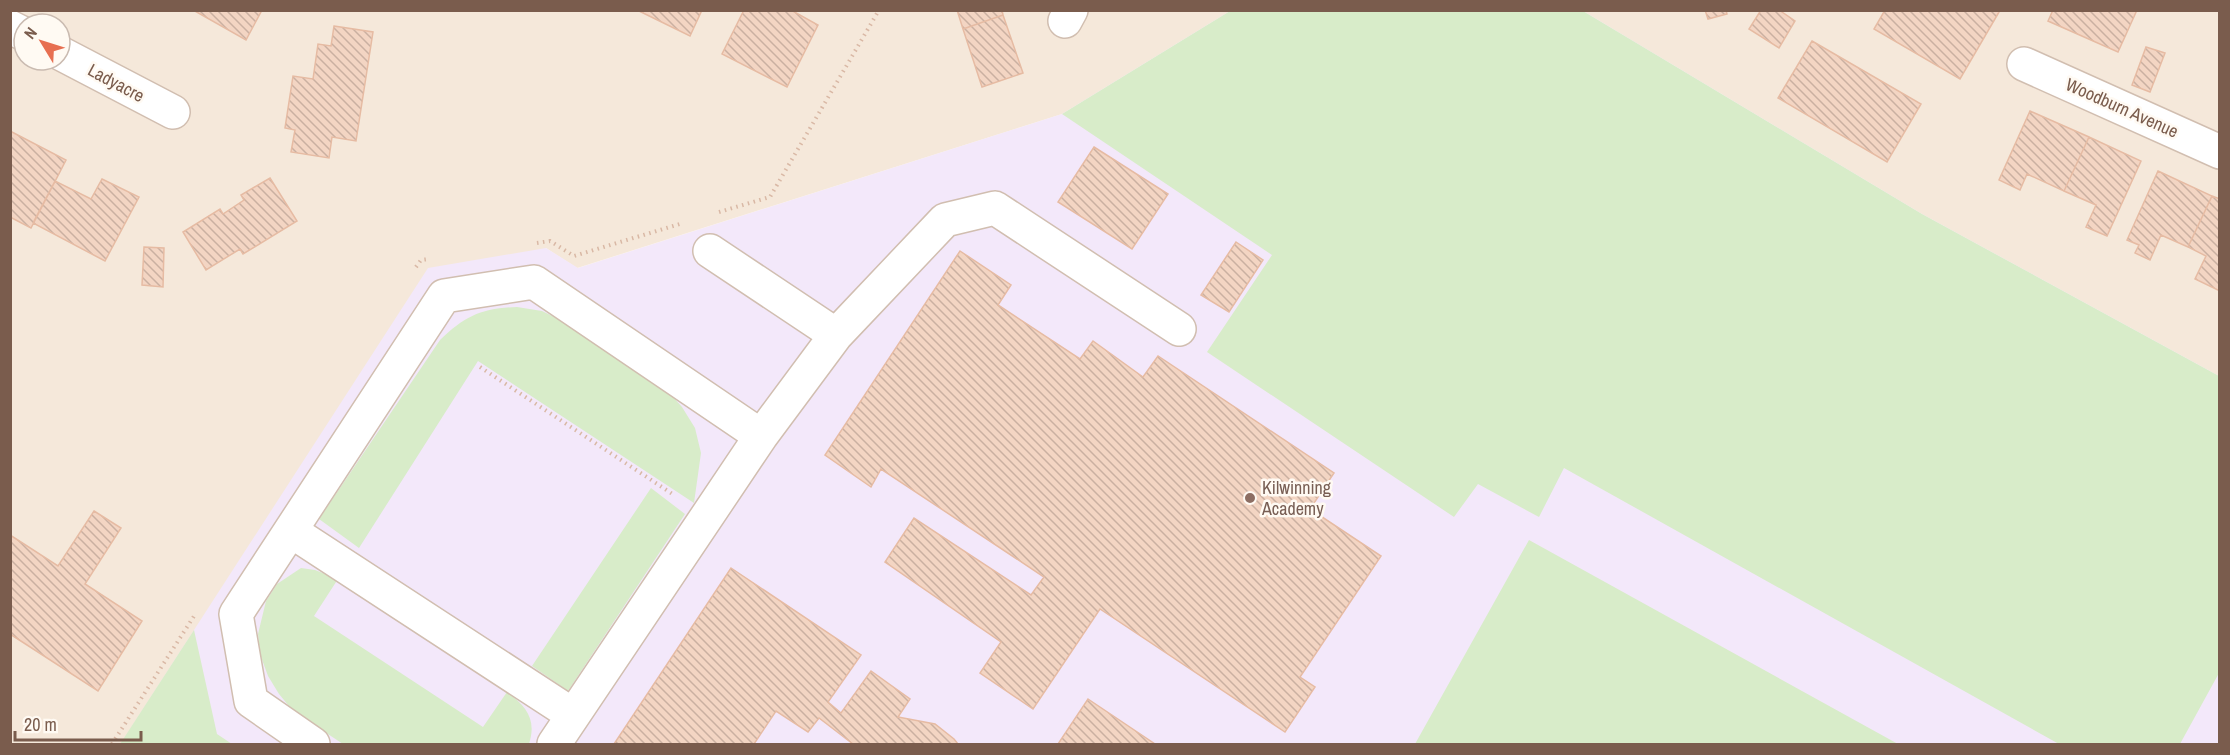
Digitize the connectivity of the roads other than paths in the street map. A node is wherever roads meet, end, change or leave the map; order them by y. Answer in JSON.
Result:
{"nodes":[{"id":1,"x":72,"y":59,"type":"edge"},
{"id":2,"x":2024,"y":64,"type":"dead end"},
{"id":3,"x":173,"y":112,"type":"dead end"},
{"id":4,"x":2220,"y":152,"type":"edge"},
{"id":5,"x":710,"y":251,"type":"dead end"},
{"id":6,"x":1179,"y":329,"type":"dead end"},
{"id":7,"x":836,"y":335,"type":"junction"},
{"id":8,"x":760,"y":436,"type":"junction"},
{"id":9,"x":291,"y":531,"type":"junction"},
{"id":10,"x":573,"y":716,"type":"junction"},
{"id":11,"x":313,"y":744,"type":"edge"},
{"id":12,"x":554,"y":744,"type":"edge"}],
"edges":[{"from":1,"to":3,"type":"street","name":"Ladyacre"},
{"from":2,"to":4,"type":"street","name":"Woodburn Avenue"},
{"from":5,"to":7,"type":"street"},
{"from":6,"to":7,"type":"street"},
{"from":7,"to":8,"type":"street"},
{"from":8,"to":9,"type":"street"},
{"from":8,"to":10,"type":"street"},
{"from":9,"to":10,"type":"street"},
{"from":9,"to":11,"type":"street"},
{"from":10,"to":12,"type":"street"}]}
